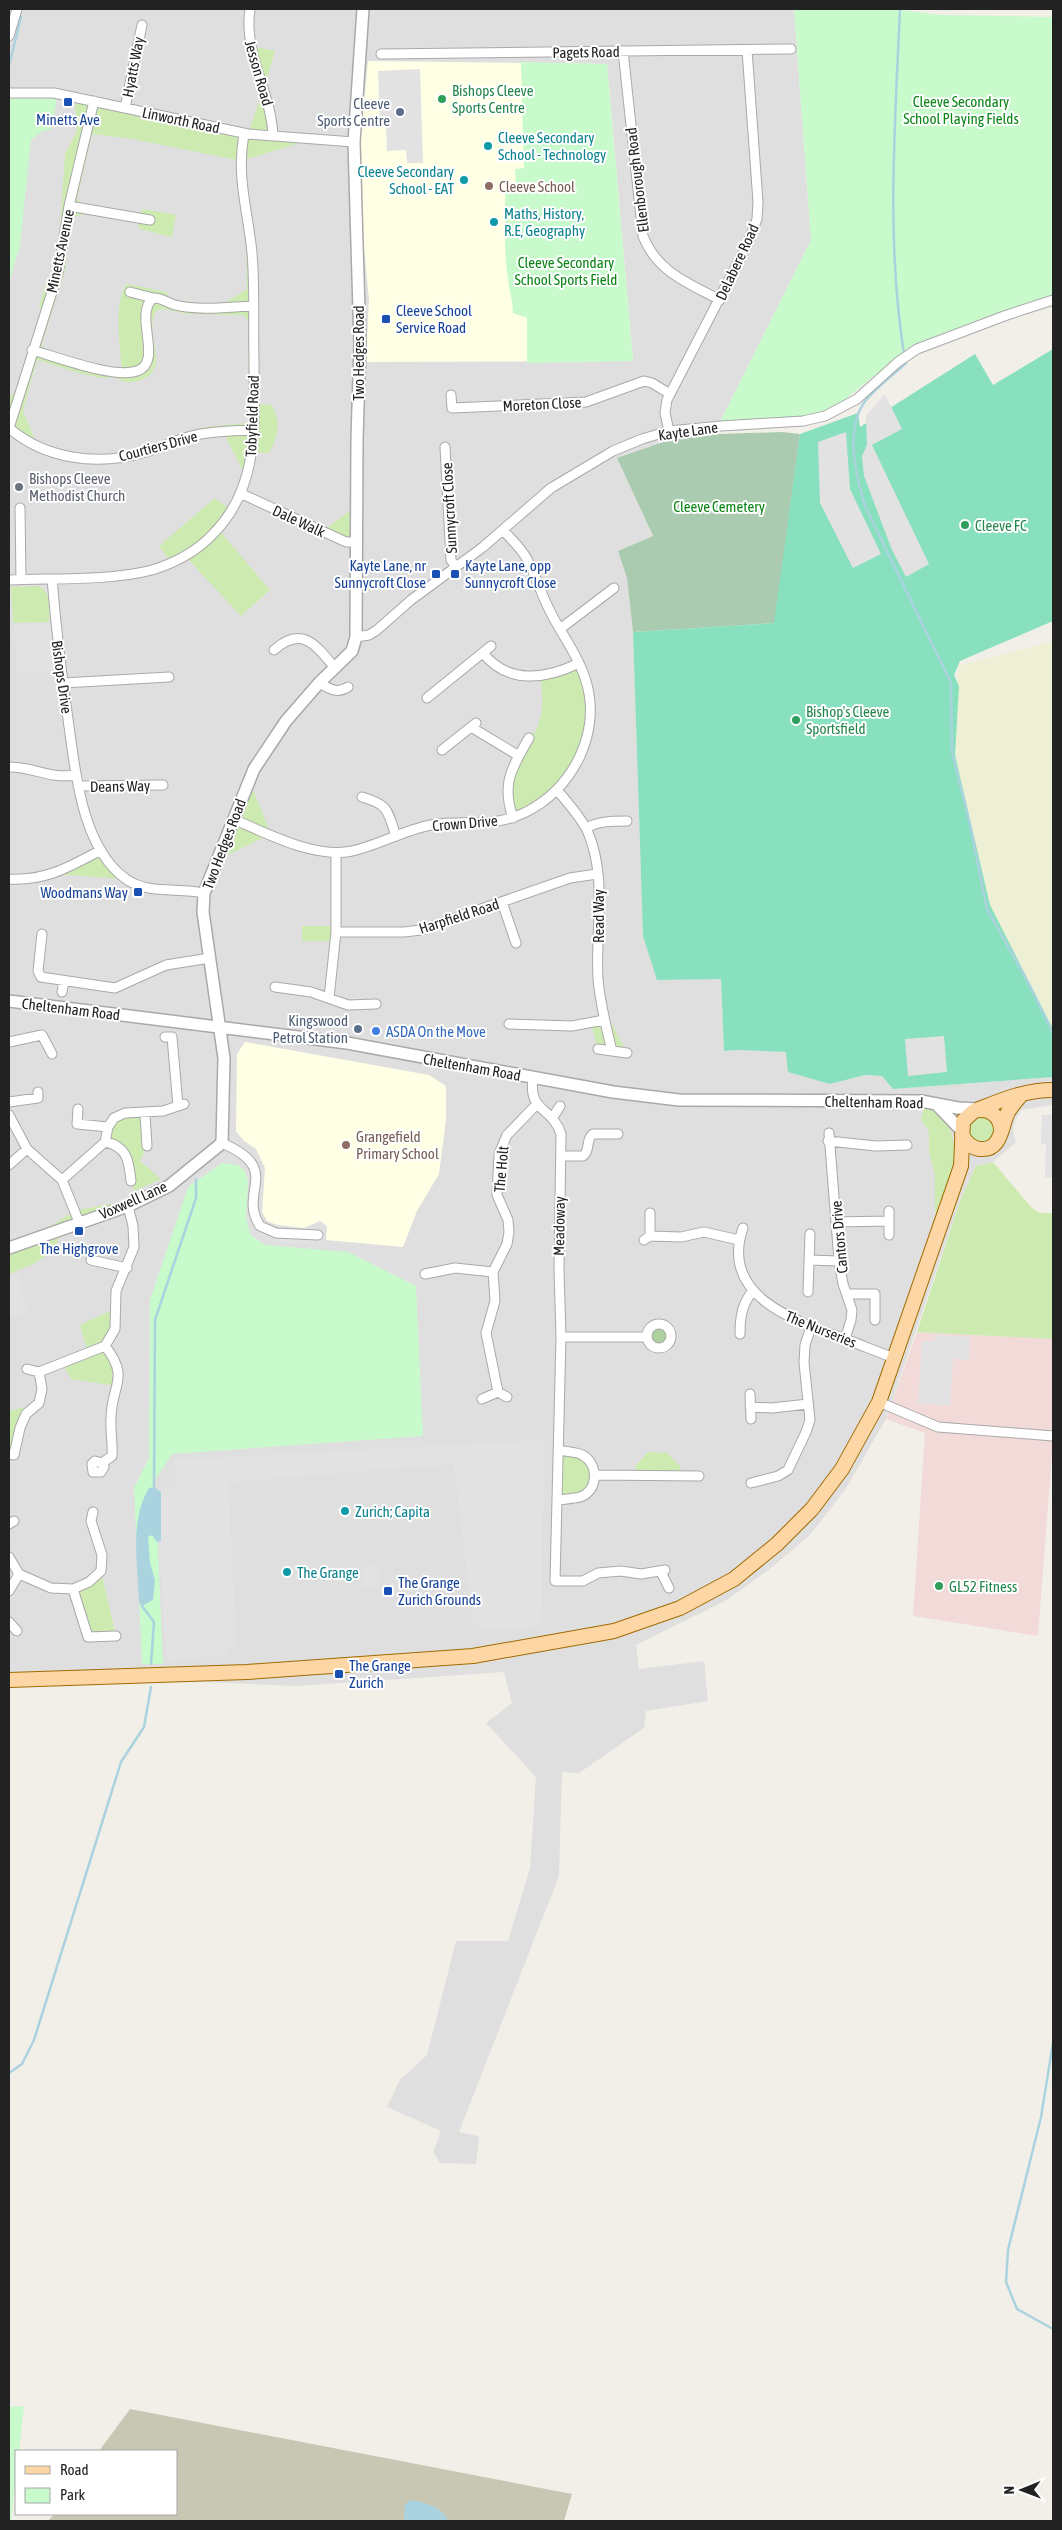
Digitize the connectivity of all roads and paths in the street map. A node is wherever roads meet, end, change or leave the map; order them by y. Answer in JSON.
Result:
{"nodes":[{"id":1,"x":17,"y":9,"type":"edge"},
{"id":2,"x":250,"y":9,"type":"edge"},
{"id":3,"x":363,"y":9,"type":"edge"},
{"id":4,"x":142,"y":25,"type":"dead end"},
{"id":5,"x":9,"y":36,"type":"edge"},
{"id":6,"x":791,"y":49,"type":"dead end"},
{"id":7,"x":747,"y":50,"type":"junction"},
{"id":8,"x":623,"y":51,"type":"junction"},
{"id":9,"x":380,"y":54,"type":"dead end"},
{"id":10,"x":9,"y":93,"type":"edge"},
{"id":11,"x":94,"y":101,"type":"junction"},
{"id":12,"x":125,"y":108,"type":"junction"},
{"id":13,"x":244,"y":134,"type":"junction"},
{"id":14,"x":273,"y":136,"type":"junction"},
{"id":15,"x":354,"y":142,"type":"junction"},
{"id":16,"x":69,"y":206,"type":"junction"},
{"id":17,"x":150,"y":220,"type":"dead end"},
{"id":18,"x":130,"y":292,"type":"dead end"},
{"id":19,"x":153,"y":298,"type":"junction"},
{"id":20,"x":720,"y":300,"type":"junction"},
{"id":21,"x":1053,"y":300,"type":"edge"},
{"id":22,"x":253,"y":306,"type":"junction"},
{"id":23,"x":32,"y":350,"type":"junction"},
{"id":24,"x":670,"y":394,"type":"junction"},
{"id":25,"x":451,"y":395,"type":"dead end"},
{"id":26,"x":9,"y":428,"type":"edge"},
{"id":27,"x":253,"y":430,"type":"junction"},
{"id":28,"x":669,"y":432,"type":"junction"},
{"id":29,"x":445,"y":447,"type":"dead end"},
{"id":30,"x":242,"y":494,"type":"junction"},
{"id":31,"x":20,"y":508,"type":"dead end"},
{"id":32,"x":503,"y":530,"type":"junction"},
{"id":33,"x":357,"y":542,"type":"junction"},
{"id":34,"x":456,"y":566,"type":"junction"},
{"id":35,"x":21,"y":579,"type":"junction"},
{"id":36,"x":52,"y":579,"type":"junction"},
{"id":37,"x":9,"y":580,"type":"edge"},
{"id":38,"x":614,"y":588,"type":"dead end"},
{"id":39,"x":560,"y":629,"type":"junction"},
{"id":40,"x":356,"y":637,"type":"junction"},
{"id":41,"x":490,"y":646,"type":"dead end"},
{"id":42,"x":274,"y":650,"type":"dead end"},
{"id":43,"x":483,"y":653,"type":"junction"},
{"id":44,"x":579,"y":663,"type":"junction"},
{"id":45,"x":335,"y":668,"type":"junction"},
{"id":46,"x":169,"y":677,"type":"dead end"},
{"id":47,"x":63,"y":683,"type":"junction"},
{"id":48,"x":319,"y":683,"type":"junction"},
{"id":49,"x":348,"y":687,"type":"dead end"},
{"id":50,"x":427,"y":698,"type":"dead end"},
{"id":51,"x":528,"y":738,"type":"dead end"},
{"id":52,"x":442,"y":750,"type":"dead end"},
{"id":53,"x":519,"y":756,"type":"junction"},
{"id":54,"x":9,"y":767,"type":"edge"},
{"id":55,"x":76,"y":775,"type":"junction"},
{"id":56,"x":163,"y":785,"type":"dead end"},
{"id":57,"x":78,"y":786,"type":"junction"},
{"id":58,"x":557,"y":790,"type":"junction"},
{"id":59,"x":362,"y":797,"type":"dead end"},
{"id":60,"x":513,"y":818,"type":"junction"},
{"id":61,"x":233,"y":819,"type":"junction"},
{"id":62,"x":627,"y":821,"type":"dead end"},
{"id":63,"x":586,"y":828,"type":"junction"},
{"id":64,"x":396,"y":836,"type":"junction"},
{"id":65,"x":101,"y":850,"type":"junction"},
{"id":66,"x":336,"y":853,"type":"junction"},
{"id":67,"x":597,"y":874,"type":"junction"},
{"id":68,"x":9,"y":879,"type":"edge"},
{"id":69,"x":204,"y":893,"type":"junction"},
{"id":70,"x":502,"y":902,"type":"junction"},
{"id":71,"x":336,"y":932,"type":"junction"},
{"id":72,"x":42,"y":934,"type":"dead end"},
{"id":73,"x":516,"y":943,"type":"dead end"},
{"id":74,"x":210,"y":958,"type":"junction"},
{"id":75,"x":64,"y":981,"type":"junction"},
{"id":76,"x":275,"y":987,"type":"dead end"},
{"id":77,"x":62,"y":992,"type":"dead end"},
{"id":78,"x":329,"y":998,"type":"junction"},
{"id":79,"x":9,"y":1002,"type":"edge"},
{"id":80,"x":376,"y":1004,"type":"dead end"},
{"id":81,"x":604,"y":1020,"type":"junction"},
{"id":82,"x":510,"y":1024,"type":"dead end"},
{"id":83,"x":221,"y":1026,"type":"junction"},
{"id":84,"x":165,"y":1037,"type":"dead end"},
{"id":85,"x":9,"y":1042,"type":"edge"},
{"id":86,"x":598,"y":1049,"type":"dead end"},
{"id":87,"x":612,"y":1051,"type":"junction"},
{"id":88,"x":627,"y":1052,"type":"dead end"},
{"id":89,"x":52,"y":1054,"type":"dead end"},
{"id":90,"x":533,"y":1078,"type":"junction"},
{"id":91,"x":1053,"y":1090,"type":"edge"},
{"id":92,"x":38,"y":1092,"type":"dead end"},
{"id":93,"x":1022,"y":1094,"type":"junction"},
{"id":94,"x":9,"y":1102,"type":"edge"},
{"id":95,"x":537,"y":1104,"type":"junction"},
{"id":96,"x":936,"y":1104,"type":"junction"},
{"id":97,"x":560,"y":1106,"type":"dead end"},
{"id":98,"x":78,"y":1109,"type":"dead end"},
{"id":99,"x":978,"y":1109,"type":"junction"},
{"id":100,"x":145,"y":1114,"type":"junction"},
{"id":101,"x":9,"y":1115,"type":"edge"},
{"id":102,"x":552,"y":1117,"type":"junction"},
{"id":103,"x":108,"y":1127,"type":"junction"},
{"id":104,"x":1001,"y":1131,"type":"junction"},
{"id":105,"x":962,"y":1133,"type":"junction"},
{"id":106,"x":618,"y":1134,"type":"dead end"},
{"id":107,"x":105,"y":1142,"type":"junction"},
{"id":108,"x":222,"y":1143,"type":"junction"},
{"id":109,"x":147,"y":1146,"type":"dead end"},
{"id":110,"x":907,"y":1146,"type":"dead end"},
{"id":111,"x":27,"y":1149,"type":"junction"},
{"id":112,"x":983,"y":1149,"type":"junction"},
{"id":113,"x":561,"y":1156,"type":"junction"},
{"id":114,"x":9,"y":1165,"type":"edge"},
{"id":115,"x":961,"y":1166,"type":"junction"},
{"id":116,"x":62,"y":1180,"type":"junction"},
{"id":117,"x":131,"y":1180,"type":"dead end"},
{"id":118,"x":128,"y":1206,"type":"junction"},
{"id":119,"x":889,"y":1211,"type":"dead end"},
{"id":120,"x":650,"y":1213,"type":"dead end"},
{"id":121,"x":889,"y":1221,"type":"junction"},
{"id":122,"x":79,"y":1222,"type":"junction"},
{"id":123,"x":836,"y":1222,"type":"junction"},
{"id":124,"x":743,"y":1228,"type":"dead end"},
{"id":125,"x":810,"y":1234,"type":"dead end"},
{"id":126,"x":318,"y":1235,"type":"dead end"},
{"id":127,"x":889,"y":1235,"type":"dead end"},
{"id":128,"x":739,"y":1240,"type":"junction"},
{"id":129,"x":9,"y":1248,"type":"edge"},
{"id":130,"x":91,"y":1260,"type":"dead end"},
{"id":131,"x":809,"y":1260,"type":"junction"},
{"id":132,"x":839,"y":1261,"type":"junction"},
{"id":133,"x":127,"y":1268,"type":"junction"},
{"id":134,"x":493,"y":1272,"type":"junction"},
{"id":135,"x":425,"y":1274,"type":"dead end"},
{"id":136,"x":753,"y":1290,"type":"junction"},
{"id":137,"x":808,"y":1292,"type":"dead end"},
{"id":138,"x":847,"y":1294,"type":"junction"},
{"id":139,"x":875,"y":1320,"type":"dead end"},
{"id":140,"x":811,"y":1327,"type":"junction"},
{"id":141,"x":740,"y":1334,"type":"dead end"},
{"id":142,"x":561,"y":1337,"type":"junction"},
{"id":143,"x":647,"y":1337,"type":"dead end"},
{"id":144,"x":845,"y":1339,"type":"junction"},
{"id":145,"x":105,"y":1346,"type":"junction"},
{"id":146,"x":894,"y":1358,"type":"junction"},
{"id":147,"x":27,"y":1369,"type":"dead end"},
{"id":148,"x":39,"y":1372,"type":"junction"},
{"id":149,"x":498,"y":1392,"type":"junction"},
{"id":150,"x":750,"y":1394,"type":"dead end"},
{"id":151,"x":507,"y":1397,"type":"dead end"},
{"id":152,"x":482,"y":1399,"type":"dead end"},
{"id":153,"x":879,"y":1402,"type":"junction"},
{"id":154,"x":808,"y":1404,"type":"junction"},
{"id":155,"x":750,"y":1407,"type":"junction"},
{"id":156,"x":750,"y":1419,"type":"dead end"},
{"id":157,"x":1053,"y":1436,"type":"edge"},
{"id":158,"x":558,"y":1450,"type":"junction"},
{"id":159,"x":9,"y":1454,"type":"edge"},
{"id":160,"x":102,"y":1463,"type":"dead end"},
{"id":161,"x":595,"y":1475,"type":"junction"},
{"id":162,"x":699,"y":1476,"type":"dead end"},
{"id":163,"x":751,"y":1483,"type":"dead end"},
{"id":164,"x":557,"y":1500,"type":"junction"},
{"id":165,"x":94,"y":1512,"type":"dead end"},
{"id":166,"x":9,"y":1556,"type":"edge"},
{"id":167,"x":19,"y":1574,"type":"junction"},
{"id":168,"x":669,"y":1588,"type":"dead end"},
{"id":169,"x":73,"y":1589,"type":"junction"},
{"id":170,"x":9,"y":1591,"type":"edge"},
{"id":171,"x":9,"y":1622,"type":"edge"},
{"id":172,"x":18,"y":1631,"type":"dead end"},
{"id":173,"x":116,"y":1636,"type":"dead end"},
{"id":174,"x":9,"y":1680,"type":"edge"}],
"edges":[{"from":1,"to":5,"type":"street"},
{"from":2,"to":14,"type":"street","name":"Jesson Road"},
{"from":3,"to":15,"type":"street","name":"Two Hedges Road"},
{"from":4,"to":12,"type":"street","name":"Hyatts Way"},
{"from":6,"to":7,"type":"street","name":"Pagets Road"},
{"from":7,"to":8,"type":"street","name":"Pagets Road"},
{"from":7,"to":20,"type":"street","name":"Delabere Road"},
{"from":8,"to":9,"type":"street","name":"Pagets Road"},
{"from":8,"to":20,"type":"street","name":"Ellenborough Road"},
{"from":10,"to":11,"type":"street","name":"Linworth Road"},
{"from":11,"to":12,"type":"street","name":"Linworth Road"},
{"from":11,"to":16,"type":"street","name":"Minetts Avenue"},
{"from":12,"to":13,"type":"street","name":"Linworth Road"},
{"from":13,"to":14,"type":"street","name":"Linworth Road"},
{"from":13,"to":22,"type":"street","name":"Tobyfield Road"},
{"from":14,"to":15,"type":"street","name":"Linworth Road"},
{"from":15,"to":33,"type":"street","name":"Two Hedges Road"},
{"from":16,"to":17,"type":"street"},
{"from":16,"to":23,"type":"street","name":"Minetts Avenue"},
{"from":18,"to":19,"type":"street"},
{"from":19,"to":22,"type":"street"},
{"from":19,"to":23,"type":"street"},
{"from":20,"to":24,"type":"street","name":"Delabere Road"},
{"from":21,"to":28,"type":"street","name":"Kayte Lane"},
{"from":22,"to":27,"type":"street","name":"Tobyfield Road"},
{"from":23,"to":26,"type":"street","name":"Minetts Avenue"},
{"from":24,"to":25,"type":"street","name":"Moreton Close"},
{"from":24,"to":28,"type":"street","name":"Delabere Road"},
{"from":26,"to":27,"type":"street","name":"Courtiers Drive"},
{"from":27,"to":30,"type":"street","name":"Tobyfield Road"},
{"from":28,"to":32,"type":"street","name":"Kayte Lane"},
{"from":29,"to":34,"type":"street","name":"Sunnycroft Close"},
{"from":30,"to":33,"type":"street","name":"Dale Walk"},
{"from":30,"to":36,"type":"street","name":"Tobyfield Road"},
{"from":31,"to":35,"type":"street"},
{"from":32,"to":34,"type":"street","name":"Kayte Lane"},
{"from":32,"to":39,"type":"street","name":"Crown Drive"},
{"from":33,"to":40,"type":"street","name":"Two Hedges Road"},
{"from":34,"to":40,"type":"street","name":"Kayte Lane"},
{"from":35,"to":36,"type":"street","name":"Tobyfield Road"},
{"from":35,"to":37,"type":"street","name":"Tobyfield Road"},
{"from":36,"to":47,"type":"street","name":"Bishops Drive"},
{"from":38,"to":39,"type":"street"},
{"from":39,"to":44,"type":"street","name":"Crown Drive"},
{"from":40,"to":45,"type":"street","name":"Two Hedges Road"},
{"from":41,"to":43,"type":"street"},
{"from":42,"to":45,"type":"street"},
{"from":43,"to":44,"type":"street"},
{"from":43,"to":50,"type":"street"},
{"from":44,"to":58,"type":"street","name":"Crown Drive"},
{"from":45,"to":48,"type":"street","name":"Two Hedges Road"},
{"from":46,"to":47,"type":"street"},
{"from":47,"to":55,"type":"street","name":"Bishops Drive"},
{"from":48,"to":49,"type":"street"},
{"from":48,"to":61,"type":"street","name":"Two Hedges Road"},
{"from":51,"to":53,"type":"street"},
{"from":52,"to":53,"type":"street"},
{"from":53,"to":60,"type":"street"},
{"from":54,"to":55,"type":"street"},
{"from":55,"to":57,"type":"street","name":"Bishops Drive"},
{"from":56,"to":57,"type":"street","name":"Deans Way"},
{"from":57,"to":65,"type":"street","name":"Bishops Drive"},
{"from":58,"to":60,"type":"street","name":"Crown Drive"},
{"from":58,"to":63,"type":"street","name":"Read Way"},
{"from":59,"to":64,"type":"street"},
{"from":60,"to":64,"type":"street","name":"Crown Drive"},
{"from":61,"to":66,"type":"street","name":"Crown Drive"},
{"from":61,"to":69,"type":"street","name":"Two Hedges Road"},
{"from":62,"to":63,"type":"street"},
{"from":63,"to":67,"type":"street","name":"Read Way"},
{"from":64,"to":66,"type":"street","name":"Crown Drive"},
{"from":65,"to":68,"type":"street"},
{"from":65,"to":69,"type":"street","name":"Bishops Drive"},
{"from":66,"to":71,"type":"street"},
{"from":67,"to":70,"type":"street","name":"Harpfield Road"},
{"from":67,"to":81,"type":"street","name":"Read Way"},
{"from":69,"to":74,"type":"street","name":"Two Hedges Road"},
{"from":70,"to":71,"type":"street","name":"Harpfield Road"},
{"from":70,"to":73,"type":"street"},
{"from":71,"to":78,"type":"street"},
{"from":72,"to":75,"type":"street"},
{"from":74,"to":75,"type":"street"},
{"from":74,"to":83,"type":"street","name":"Two Hedges Road"},
{"from":75,"to":77,"type":"street"},
{"from":76,"to":78,"type":"street"},
{"from":78,"to":80,"type":"street"},
{"from":79,"to":83,"type":"street","name":"Cheltenham Road"},
{"from":81,"to":82,"type":"street"},
{"from":81,"to":87,"type":"street","name":"Read Way"},
{"from":83,"to":90,"type":"street","name":"Cheltenham Road"},
{"from":83,"to":108,"type":"street"},
{"from":84,"to":100,"type":"street"},
{"from":85,"to":89,"type":"street"},
{"from":86,"to":87,"type":"street"},
{"from":87,"to":88,"type":"street"},
{"from":90,"to":95,"type":"street"},
{"from":90,"to":96,"type":"street","name":"Cheltenham Road"},
{"from":91,"to":93,"type":"main road"},
{"from":92,"to":94,"type":"street"},
{"from":93,"to":99,"type":"main road"},
{"from":93,"to":104,"type":"main road"},
{"from":95,"to":102,"type":"street","name":"Meadoway"},
{"from":95,"to":134,"type":"street","name":"The Holt"},
{"from":96,"to":99,"type":"street","name":"Cheltenham Road"},
{"from":96,"to":105,"type":"street","name":"Cheltenham Road"},
{"from":97,"to":102,"type":"street"},
{"from":98,"to":103,"type":"street"},
{"from":99,"to":104,"type":"main road"},
{"from":99,"to":105,"type":"main road"},
{"from":100,"to":103,"type":"street"},
{"from":100,"to":109,"type":"street"},
{"from":101,"to":111,"type":"street"},
{"from":102,"to":113,"type":"street","name":"Meadoway"},
{"from":103,"to":107,"type":"street"},
{"from":104,"to":112,"type":"main road"},
{"from":105,"to":112,"type":"main road"},
{"from":105,"to":115,"type":"main road"},
{"from":106,"to":113,"type":"street"},
{"from":107,"to":116,"type":"street"},
{"from":107,"to":117,"type":"street"},
{"from":108,"to":118,"type":"street","name":"Voxwell Lane"},
{"from":108,"to":126,"type":"street"},
{"from":110,"to":123,"type":"street","name":"Cantors Drive"},
{"from":111,"to":114,"type":"street"},
{"from":111,"to":116,"type":"street"},
{"from":112,"to":115,"type":"main road"},
{"from":113,"to":142,"type":"street","name":"Meadoway"},
{"from":115,"to":146,"type":"main road"},
{"from":116,"to":122,"type":"street"},
{"from":118,"to":122,"type":"street","name":"Voxwell Lane"},
{"from":118,"to":133,"type":"street"},
{"from":119,"to":121,"type":"street"},
{"from":120,"to":128,"type":"street"},
{"from":121,"to":123,"type":"street"},
{"from":121,"to":127,"type":"street"},
{"from":122,"to":129,"type":"street","name":"Voxwell Lane"},
{"from":123,"to":132,"type":"street","name":"Cantors Drive"},
{"from":124,"to":128,"type":"street","name":"The Nurseries"},
{"from":125,"to":131,"type":"street"},
{"from":128,"to":136,"type":"street","name":"The Nurseries"},
{"from":130,"to":133,"type":"street"},
{"from":131,"to":132,"type":"street"},
{"from":131,"to":137,"type":"street"},
{"from":132,"to":138,"type":"street","name":"Cantors Drive"},
{"from":133,"to":145,"type":"street"},
{"from":134,"to":135,"type":"street"},
{"from":134,"to":149,"type":"street"},
{"from":136,"to":140,"type":"street","name":"The Nurseries"},
{"from":136,"to":141,"type":"street"},
{"from":138,"to":139,"type":"street"},
{"from":138,"to":144,"type":"street","name":"Cantors Drive"},
{"from":140,"to":144,"type":"street","name":"The Nurseries"},
{"from":140,"to":154,"type":"street"},
{"from":142,"to":143,"type":"street"},
{"from":142,"to":158,"type":"street","name":"Meadoway"},
{"from":144,"to":146,"type":"street","name":"The Nurseries"},
{"from":145,"to":148,"type":"street"},
{"from":145,"to":160,"type":"street"},
{"from":146,"to":153,"type":"main road"},
{"from":147,"to":148,"type":"street"},
{"from":148,"to":159,"type":"street"},
{"from":149,"to":151,"type":"street"},
{"from":149,"to":152,"type":"street"},
{"from":150,"to":155,"type":"street"},
{"from":153,"to":157,"type":"street"},
{"from":153,"to":174,"type":"main road"},
{"from":154,"to":155,"type":"street"},
{"from":154,"to":163,"type":"street"},
{"from":155,"to":156,"type":"street"},
{"from":158,"to":161,"type":"street"},
{"from":158,"to":164,"type":"street","name":"Meadoway"},
{"from":161,"to":162,"type":"street"},
{"from":161,"to":164,"type":"street"},
{"from":164,"to":168,"type":"street","name":"Meadoway"},
{"from":165,"to":169,"type":"street"},
{"from":166,"to":167,"type":"street"},
{"from":167,"to":169,"type":"street"},
{"from":167,"to":170,"type":"street"},
{"from":169,"to":173,"type":"street"},
{"from":171,"to":172,"type":"street"}]}
